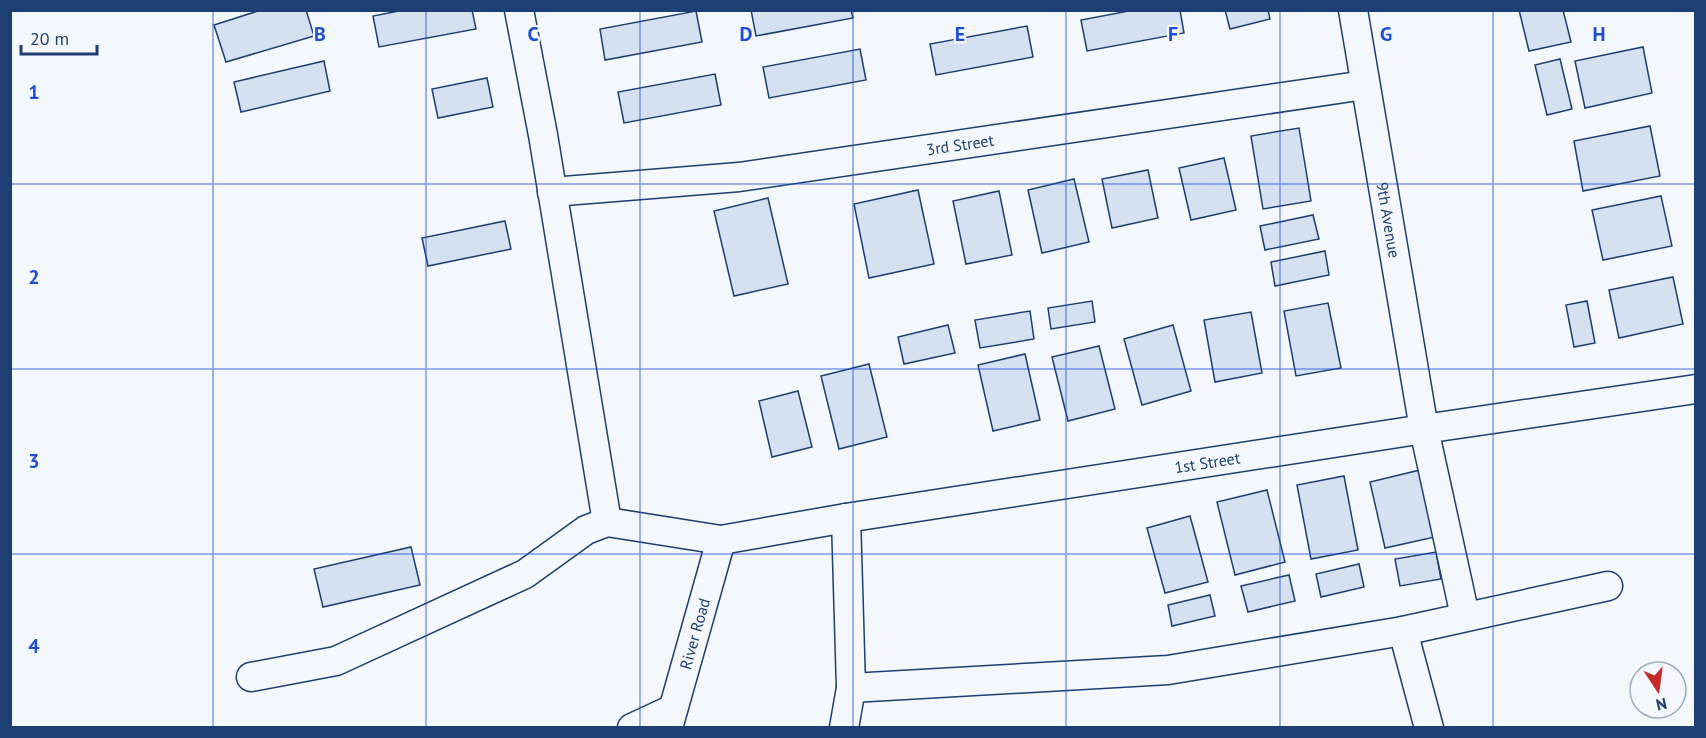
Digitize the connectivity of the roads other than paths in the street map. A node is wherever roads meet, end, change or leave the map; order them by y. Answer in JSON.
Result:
{"nodes":[{"id":1,"x":519,"y":10,"type":"edge"},
{"id":2,"x":1353,"y":10,"type":"edge"},
{"id":3,"x":1365,"y":85,"type":"junction"},
{"id":4,"x":552,"y":192,"type":"junction"},
{"id":5,"x":1695,"y":389,"type":"edge"},
{"id":6,"x":1424,"y":429,"type":"junction"},
{"id":7,"x":846,"y":518,"type":"junction"},
{"id":8,"x":608,"y":522,"type":"junction"},
{"id":9,"x":721,"y":540,"type":"junction"},
{"id":10,"x":1608,"y":586,"type":"dead end"},
{"id":11,"x":1465,"y":616,"type":"junction"},
{"id":12,"x":1403,"y":631,"type":"junction"},
{"id":13,"x":251,"y":677,"type":"dead end"},
{"id":14,"x":851,"y":688,"type":"junction"},
{"id":15,"x":670,"y":718,"type":"edge"},
{"id":16,"x":633,"y":728,"type":"edge"},
{"id":17,"x":844,"y":728,"type":"edge"},
{"id":18,"x":1429,"y":728,"type":"edge"}],
"edges":[{"from":1,"to":4,"type":"street"},
{"from":2,"to":3,"type":"street","name":"9th Avenue"},
{"from":3,"to":4,"type":"street","name":"3rd Street"},
{"from":3,"to":6,"type":"street","name":"9th Avenue"},
{"from":4,"to":8,"type":"street"},
{"from":5,"to":6,"type":"street","name":"1st Street"},
{"from":6,"to":7,"type":"street","name":"1st Street"},
{"from":6,"to":11,"type":"street","name":"9th Avenue"},
{"from":7,"to":9,"type":"street","name":"1st Street"},
{"from":7,"to":14,"type":"street"},
{"from":8,"to":9,"type":"street","name":"1st Street"},
{"from":8,"to":13,"type":"street"},
{"from":9,"to":15,"type":"street","name":"River Road"},
{"from":10,"to":11,"type":"street"},
{"from":11,"to":12,"type":"street"},
{"from":12,"to":14,"type":"street"},
{"from":12,"to":18,"type":"street"},
{"from":14,"to":17,"type":"street"},
{"from":15,"to":16,"type":"street"}]}
